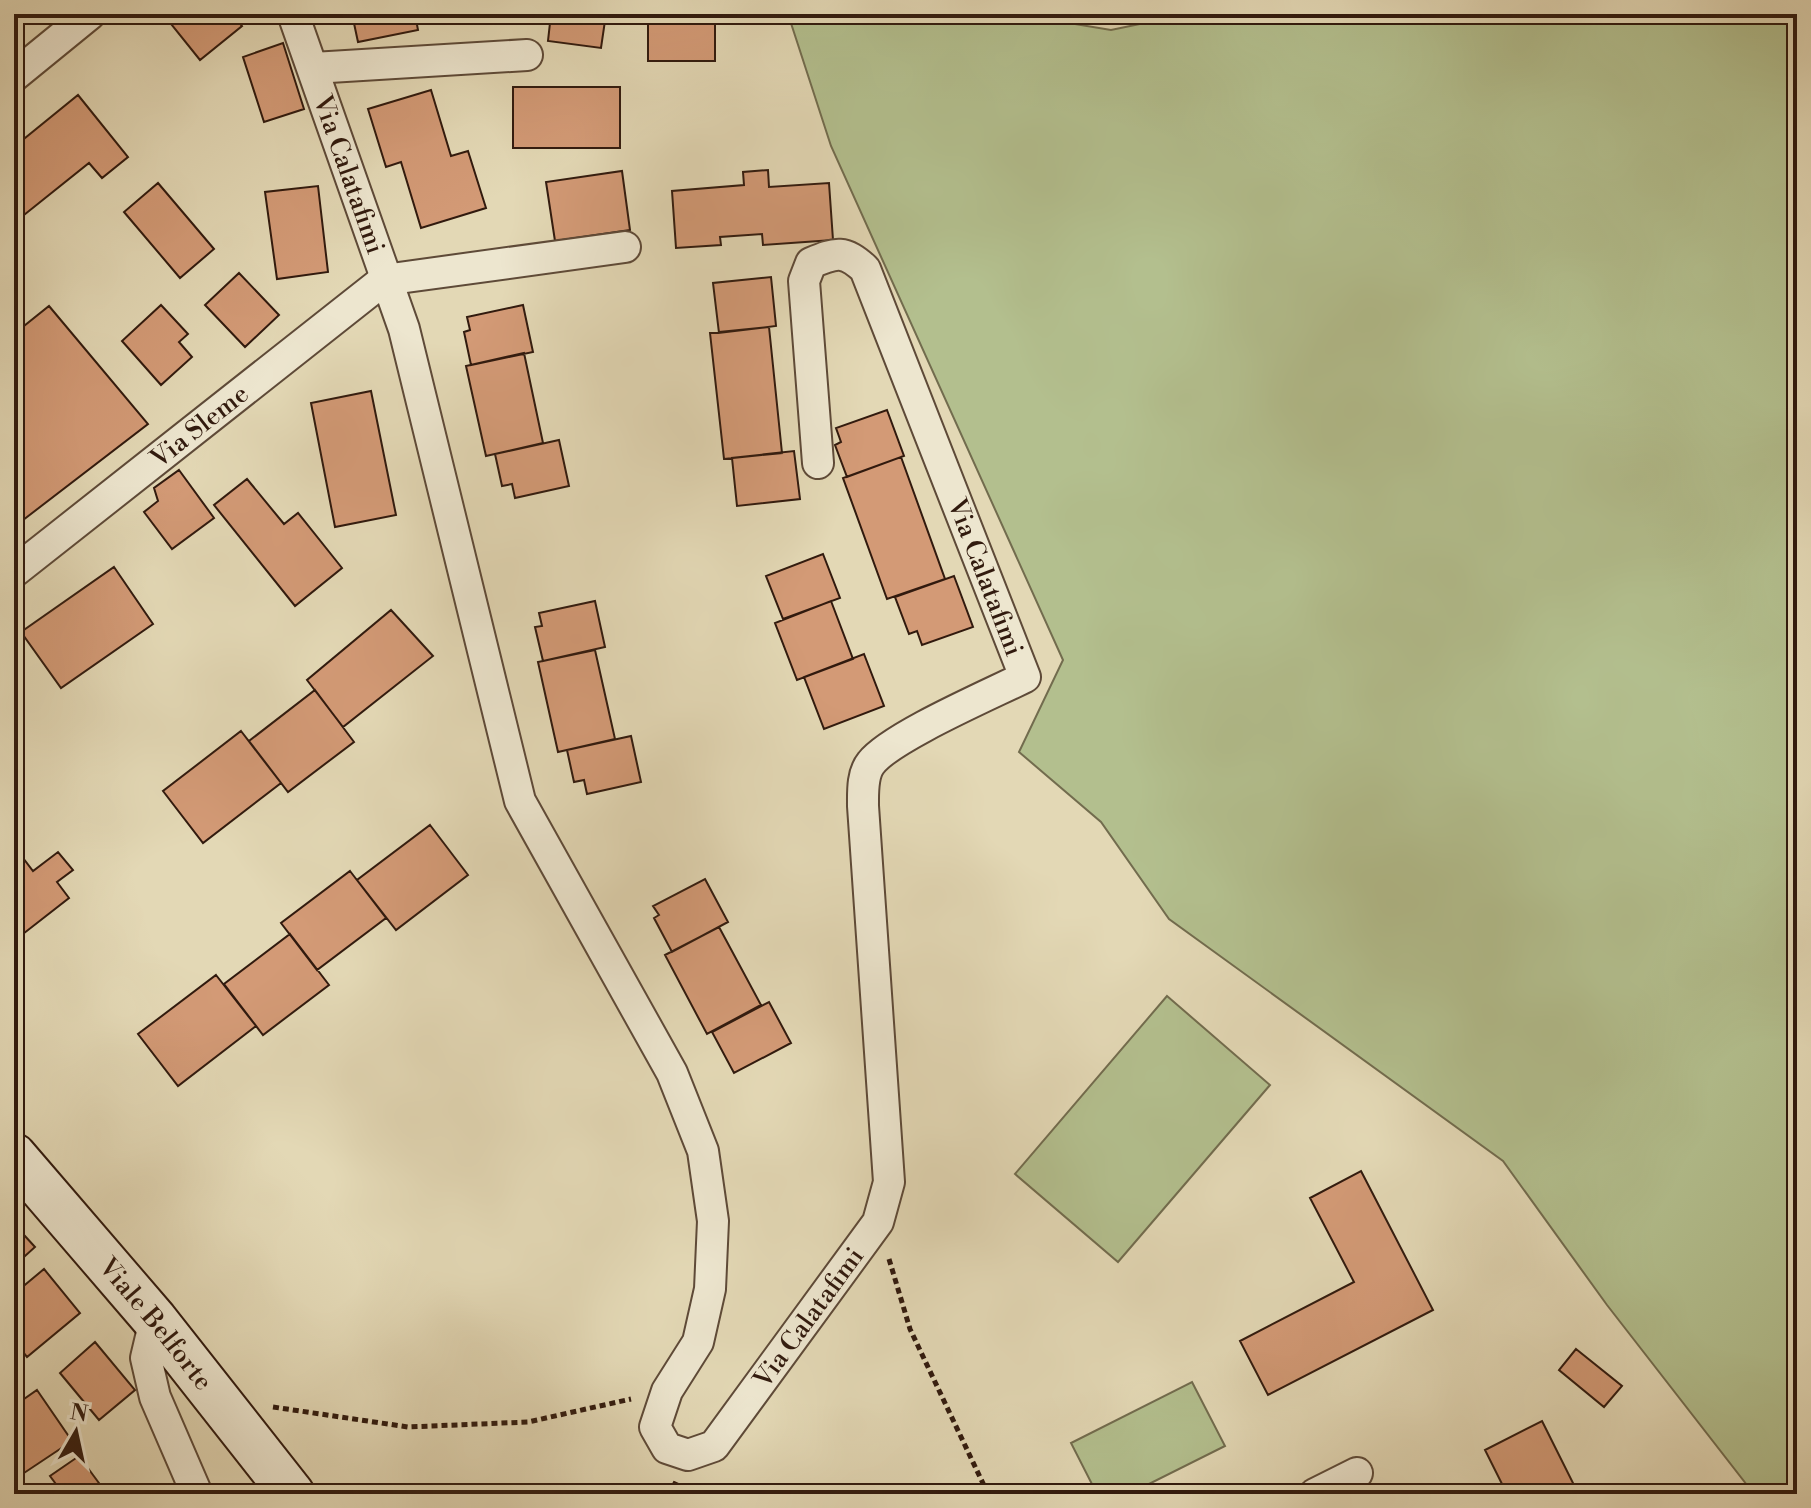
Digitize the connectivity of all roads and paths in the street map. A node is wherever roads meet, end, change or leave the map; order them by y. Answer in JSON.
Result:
{"nodes":[{"id":1,"x":90,"y":14,"type":"edge"},
{"id":2,"x":293,"y":14,"type":"edge"},
{"id":3,"x":527,"y":55,"type":"dead end"},
{"id":4,"x":313,"y":68,"type":"junction"},
{"id":5,"x":14,"y":76,"type":"edge"},
{"id":6,"x":625,"y":247,"type":"dead end"},
{"id":7,"x":384,"y":280,"type":"junction"},
{"id":8,"x":818,"y":463,"type":"dead end"},
{"id":9,"x":14,"y":572,"type":"edge"},
{"id":10,"x":14,"y":1156,"type":"edge"},
{"id":11,"x":878,"y":1222,"type":"junction"},
{"id":12,"x":155,"y":1320,"type":"junction"},
{"id":13,"x":667,"y":1391,"type":"junction"},
{"id":14,"x":224,"y":1407,"type":"junction"},
{"id":15,"x":1357,"y":1473,"type":"dead end"},
{"id":16,"x":197,"y":1494,"type":"edge"},
{"id":17,"x":292,"y":1494,"type":"edge"},
{"id":18,"x":988,"y":1494,"type":"edge"},
{"id":19,"x":1315,"y":1494,"type":"edge"}],
"edges":[{"from":1,"to":5,"type":"street"},
{"from":2,"to":4,"type":"street","name":"Via Calatafimi"},
{"from":3,"to":4,"type":"street","name":"Via Calatafimi"},
{"from":4,"to":7,"type":"street","name":"Via Calatafimi"},
{"from":6,"to":7,"type":"street","name":"Via Calatafimi"},
{"from":7,"to":9,"type":"street","name":"Via Sleme"},
{"from":7,"to":13,"type":"street","name":"Via Calatafimi"},
{"from":8,"to":11,"type":"street","name":"Via Calatafimi"},
{"from":10,"to":12,"type":"main road","name":"Viale Belforte"},
{"from":11,"to":13,"type":"street","name":"Via Calatafimi"},
{"from":11,"to":18,"type":"path"},
{"from":12,"to":14,"type":"main road","name":"Viale Belforte"},
{"from":12,"to":16,"type":"street"},
{"from":13,"to":14,"type":"path"},
{"from":14,"to":17,"type":"main road","name":"Viale Belforte"},
{"from":15,"to":19,"type":"street"}]}
